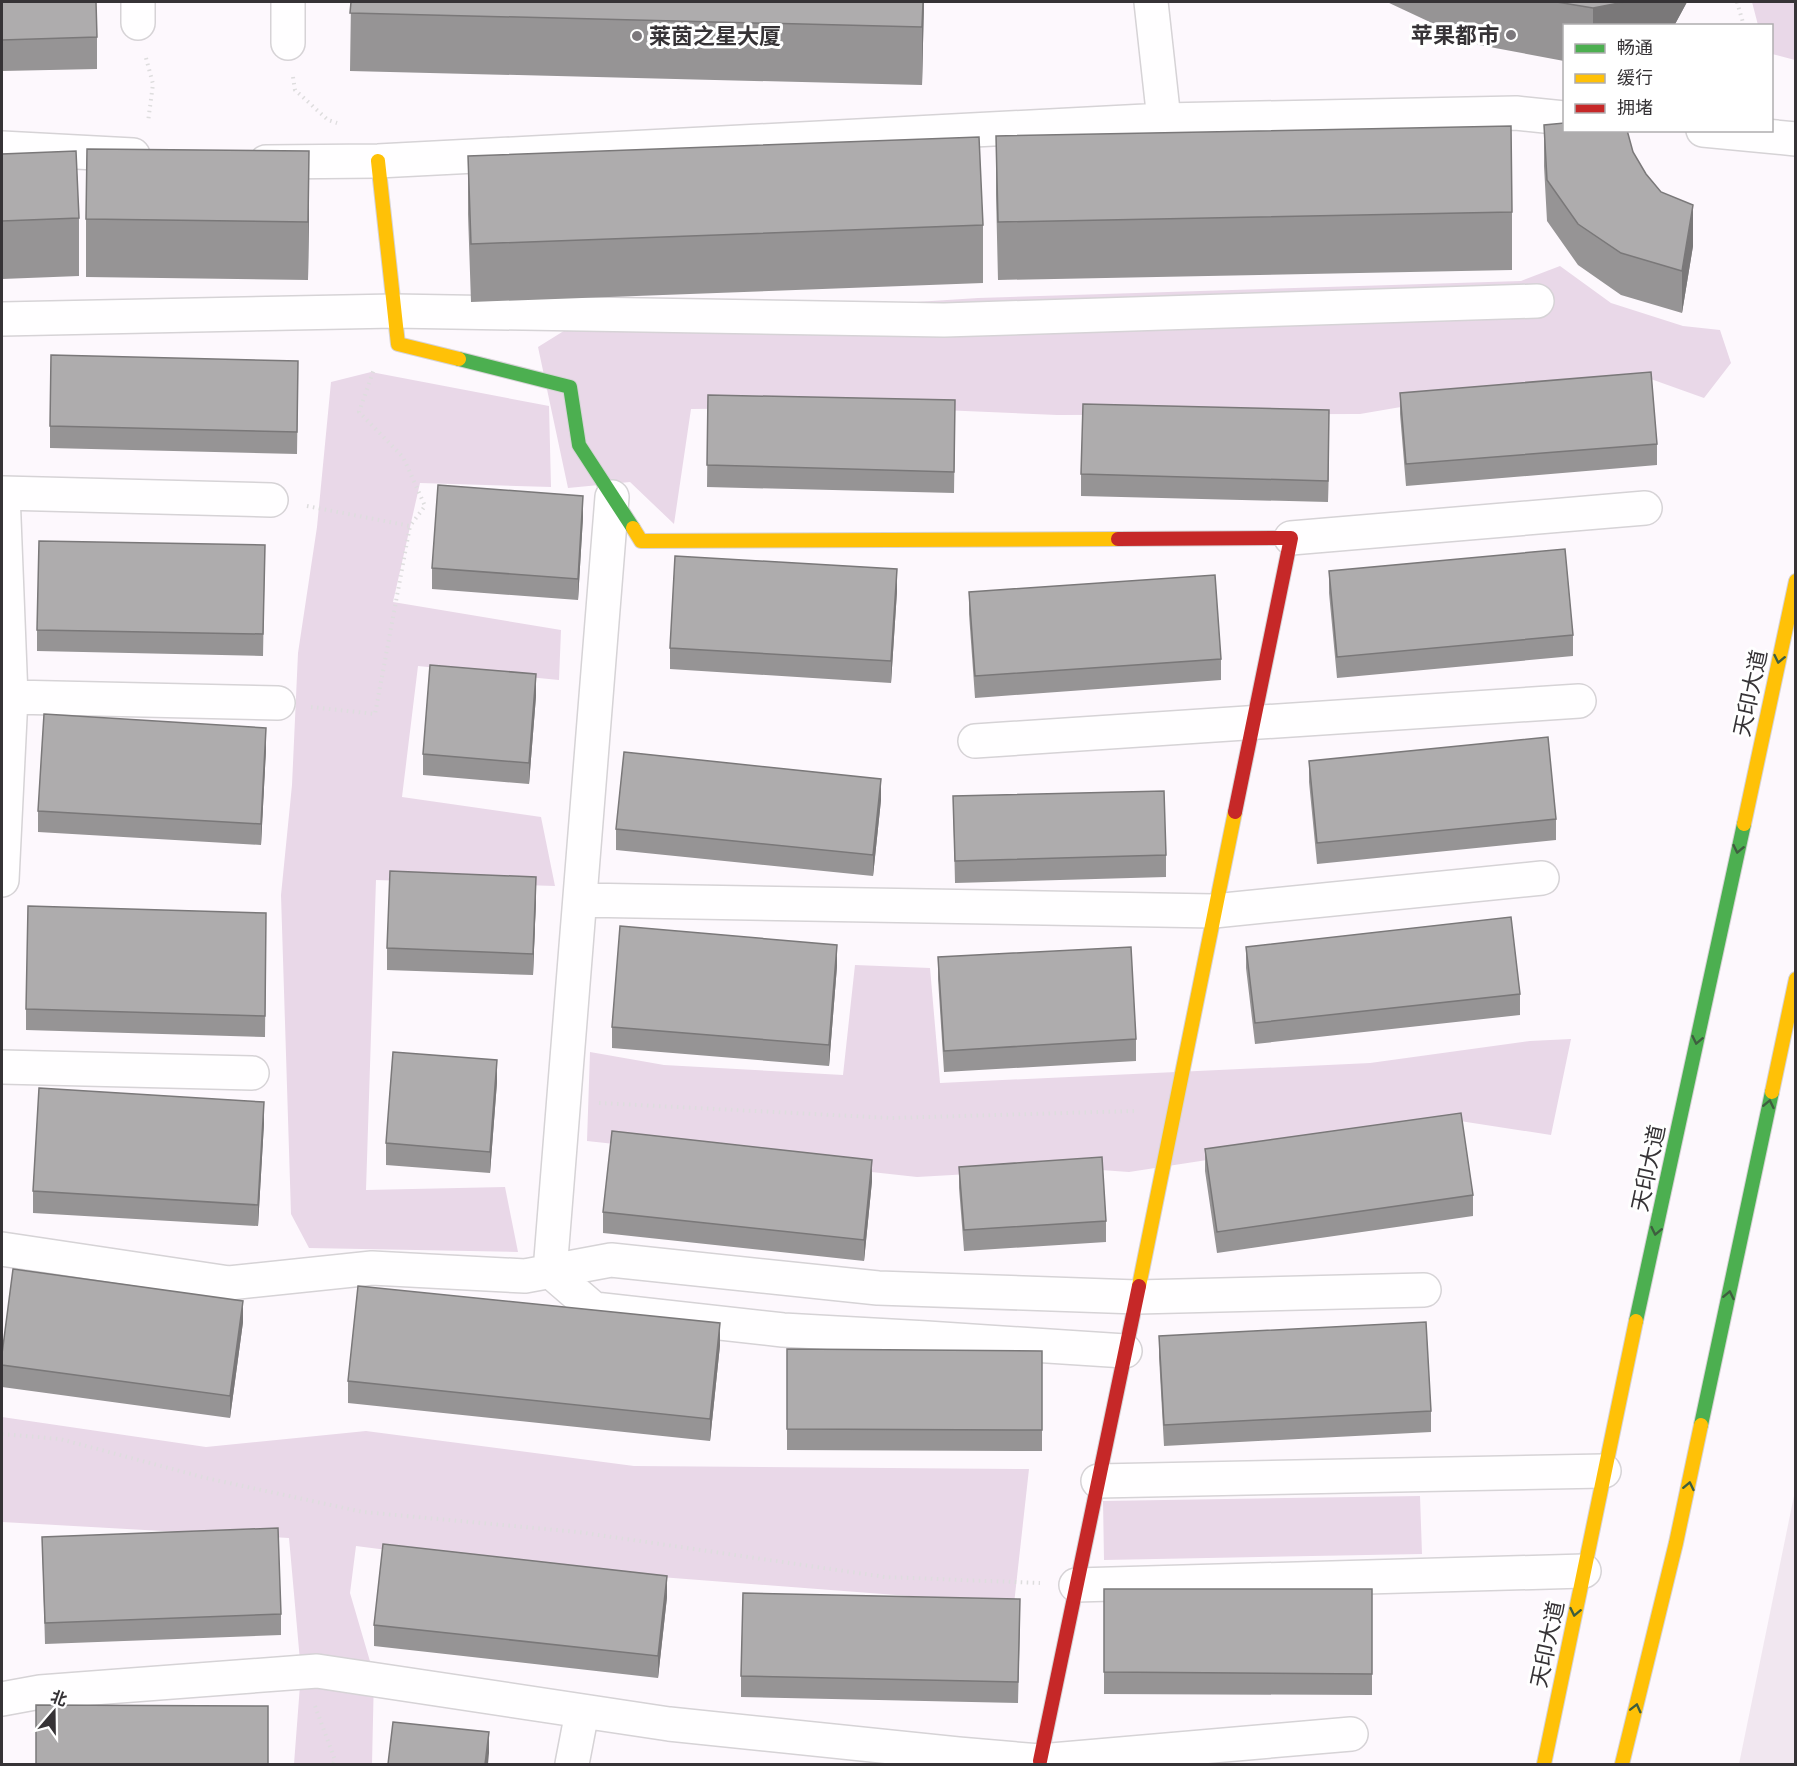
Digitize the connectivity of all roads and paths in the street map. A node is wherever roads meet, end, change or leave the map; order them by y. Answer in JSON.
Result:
{"nodes":[{"id":1,"x":288,"y":2,"type":"edge"},
{"id":2,"x":1151,"y":2,"type":"edge"},
{"id":3,"x":1737,"y":2,"type":"edge"},
{"id":4,"x":138,"y":12,"type":"edge"},
{"id":5,"x":1743,"y":24,"type":"edge"},
{"id":6,"x":288,"y":43,"type":"joint"},
{"id":7,"x":1563,"y":118,"type":"edge"},
{"id":8,"x":1164,"y":120,"type":"junction"},
{"id":9,"x":1724,"y":132,"type":"edge"},
{"id":10,"x":1796,"y":139,"type":"edge"},
{"id":11,"x":2,"y":148,"type":"edge"},
{"id":12,"x":156,"y":156,"type":"joint"},
{"id":13,"x":233,"y":160,"type":"edge"},
{"id":14,"x":368,"y":161,"type":"junction"},
{"id":15,"x":1537,"y":301,"type":"dead end"},
{"id":16,"x":394,"y":311,"type":"junction"},
{"id":17,"x":2,"y":319,"type":"edge"},
{"id":18,"x":374,"y":367,"type":"dead end"},
{"id":19,"x":2,"y":493,"type":"edge"},
{"id":20,"x":612,"y":497,"type":"junction"},
{"id":21,"x":270,"y":500,"type":"joint"},
{"id":22,"x":1645,"y":508,"type":"dead end"},
{"id":23,"x":410,"y":526,"type":"junction"},
{"id":24,"x":1291,"y":538,"type":"junction"},
{"id":25,"x":1796,"y":581,"type":"edge"},
{"id":26,"x":1579,"y":701,"type":"dead end"},
{"id":27,"x":278,"y":704,"type":"joint"},
{"id":28,"x":7,"y":709,"type":"edge"},
{"id":29,"x":1253,"y":722,"type":"junction"},
{"id":30,"x":975,"y":741,"type":"dead end"},
{"id":31,"x":1542,"y":878,"type":"dead end"},
{"id":32,"x":2,"y":880,"type":"edge"},
{"id":33,"x":580,"y":900,"type":"junction"},
{"id":34,"x":1214,"y":911,"type":"junction"},
{"id":35,"x":1796,"y":979,"type":"edge"},
{"id":36,"x":2,"y":1067,"type":"edge"},
{"id":37,"x":252,"y":1073,"type":"dead end"},
{"id":38,"x":563,"y":1101,"type":"junction"},
{"id":39,"x":1174,"y":1110,"type":"junction"},
{"id":40,"x":2,"y":1249,"type":"edge"},
{"id":41,"x":550,"y":1271,"type":"junction"},
{"id":42,"x":1424,"y":1290,"type":"dead end"},
{"id":43,"x":1137,"y":1297,"type":"junction"},
{"id":44,"x":1125,"y":1351,"type":"junction"},
{"id":45,"x":2,"y":1434,"type":"edge"},
{"id":46,"x":1604,"y":1470,"type":"junction"},
{"id":47,"x":1098,"y":1481,"type":"junction"},
{"id":48,"x":1584,"y":1571,"type":"junction"},
{"id":49,"x":1076,"y":1585,"type":"junction"},
{"id":50,"x":317,"y":1671,"type":"junction"},
{"id":51,"x":2,"y":1699,"type":"edge"},
{"id":52,"x":582,"y":1712,"type":"junction"},
{"id":53,"x":1352,"y":1734,"type":"dead end"},
{"id":54,"x":1040,"y":1761,"type":"junction"},
{"id":55,"x":333,"y":1764,"type":"edge"},
{"id":56,"x":572,"y":1764,"type":"edge"},
{"id":57,"x":1544,"y":1764,"type":"edge"},
{"id":58,"x":1622,"y":1764,"type":"edge"}],
"edges":[{"from":1,"to":6,"type":"street"},
{"from":2,"to":8,"type":"street"},
{"from":3,"to":5,"type":"path"},
{"from":4,"to":12,"type":"path"},
{"from":6,"to":14,"type":"path"},
{"from":7,"to":8,"type":"street"},
{"from":8,"to":14,"type":"street"},
{"from":9,"to":10,"type":"street"},
{"from":11,"to":12,"type":"street"},
{"from":13,"to":14,"type":"street"},
{"from":14,"to":16,"type":"street"},
{"from":15,"to":16,"type":"street"},
{"from":16,"to":17,"type":"street"},
{"from":16,"to":20,"type":"street"},
{"from":18,"to":23,"type":"path"},
{"from":19,"to":21,"type":"street"},
{"from":19,"to":28,"type":"street"},
{"from":20,"to":24,"type":"street"},
{"from":20,"to":33,"type":"street"},
{"from":21,"to":23,"type":"path"},
{"from":22,"to":24,"type":"street"},
{"from":23,"to":27,"type":"path"},
{"from":24,"to":29,"type":"street"},
{"from":25,"to":46,"type":"street","name":"天印大道","one_way":true},
{"from":26,"to":29,"type":"street"},
{"from":27,"to":28,"type":"street"},
{"from":28,"to":32,"type":"street"},
{"from":29,"to":30,"type":"street"},
{"from":29,"to":34,"type":"street"},
{"from":31,"to":34,"type":"street"},
{"from":33,"to":34,"type":"street"},
{"from":33,"to":38,"type":"street"},
{"from":34,"to":39,"type":"street"},
{"from":58,"to":35,"type":"street","one_way":true},
{"from":36,"to":37,"type":"street"},
{"from":38,"to":39,"type":"path"},
{"from":38,"to":41,"type":"street"},
{"from":39,"to":43,"type":"street"},
{"from":40,"to":41,"type":"street"},
{"from":41,"to":43,"type":"street"},
{"from":41,"to":44,"type":"street"},
{"from":42,"to":43,"type":"street"},
{"from":43,"to":44,"type":"street"},
{"from":44,"to":47,"type":"street"},
{"from":45,"to":49,"type":"path"},
{"from":46,"to":47,"type":"street"},
{"from":46,"to":48,"type":"street","name":"天印大道"},
{"from":47,"to":49,"type":"street"},
{"from":48,"to":49,"type":"street"},
{"from":48,"to":57,"type":"street","name":"天印大道","one_way":true},
{"from":49,"to":54,"type":"street"},
{"from":50,"to":51,"type":"street"},
{"from":50,"to":52,"type":"street"},
{"from":50,"to":55,"type":"path"},
{"from":52,"to":54,"type":"street"},
{"from":52,"to":56,"type":"street"},
{"from":53,"to":54,"type":"street"}]}
